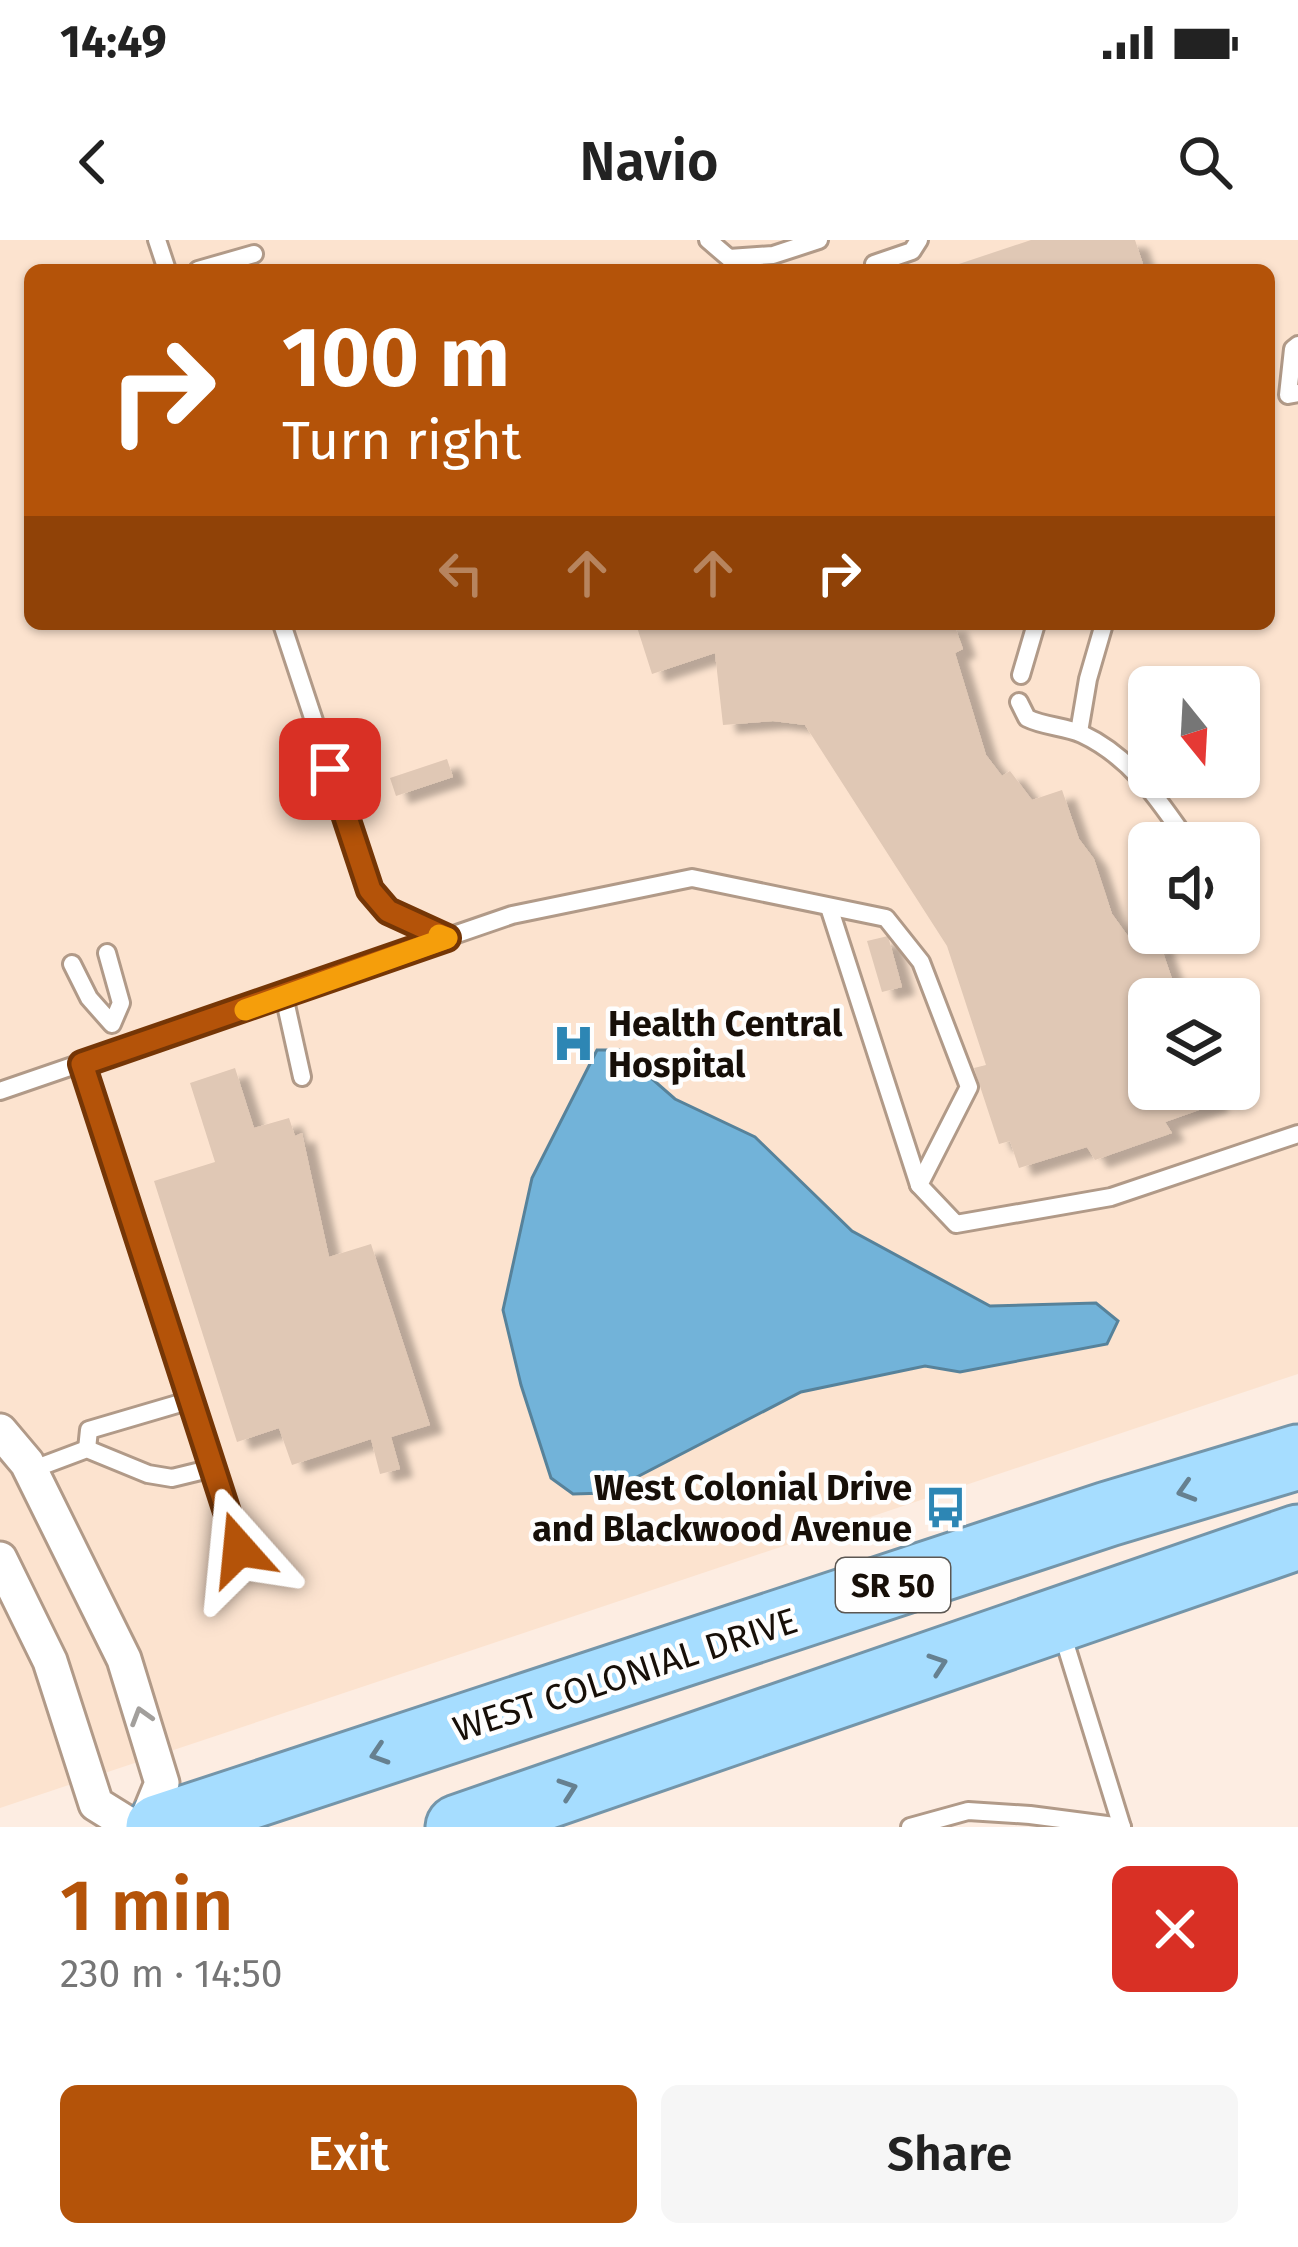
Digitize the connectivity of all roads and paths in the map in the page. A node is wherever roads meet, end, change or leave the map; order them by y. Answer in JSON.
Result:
{"nodes":[{"id":1,"x":708,"y":240,"type":"edge"},
{"id":2,"x":819,"y":240,"type":"edge"},
{"id":3,"x":919,"y":240,"type":"edge"},
{"id":4,"x":254,"y":254,"type":"dead end"},
{"id":5,"x":219,"y":264,"type":"edge"},
{"id":6,"x":735,"y":264,"type":"edge"},
{"id":7,"x":874,"y":264,"type":"dead end"},
{"id":8,"x":1298,"y":345,"type":"edge"},
{"id":9,"x":1298,"y":392,"type":"edge"},
{"id":10,"x":284,"y":630,"type":"edge"},
{"id":11,"x":1034,"y":630,"type":"edge"},
{"id":12,"x":1102,"y":630,"type":"edge"},
{"id":13,"x":1021,"y":675,"type":"dead end"},
{"id":14,"x":1019,"y":702,"type":"dead end"},
{"id":15,"x":1079,"y":732,"type":"junction"},
{"id":16,"x":1174,"y":822,"type":"edge"},
{"id":17,"x":829,"y":907,"type":"junction"},
{"id":18,"x":447,"y":938,"type":"junction"},
{"id":19,"x":107,"y":952,"type":"dead end"},
{"id":20,"x":72,"y":964,"type":"dead end"},
{"id":21,"x":284,"y":996,"type":"junction"},
{"id":22,"x":112,"y":1024,"type":"junction"},
{"id":23,"x":116,"y":1053,"type":"junction"},
{"id":24,"x":82,"y":1064,"type":"junction"},
{"id":25,"x":302,"y":1077,"type":"dead end"},
{"id":26,"x":0,"y":1091,"type":"edge"},
{"id":27,"x":1298,"y":1134,"type":"edge"},
{"id":28,"x":919,"y":1184,"type":"junction"},
{"id":29,"x":191,"y":1400,"type":"junction"},
{"id":30,"x":0,"y":1431,"type":"edge"},
{"id":31,"x":87,"y":1449,"type":"junction"},
{"id":32,"x":1298,"y":1457,"type":"edge"},
{"id":33,"x":213,"y":1468,"type":"junction"},
{"id":34,"x":31,"y":1470,"type":"junction"},
{"id":35,"x":1298,"y":1537,"type":"edge"},
{"id":36,"x":239,"y":1549,"type":"dead end"},
{"id":37,"x":0,"y":1559,"type":"edge"},
{"id":38,"x":1058,"y":1622,"type":"junction"},
{"id":39,"x":133,"y":1827,"type":"edge"},
{"id":40,"x":144,"y":1827,"type":"edge"},
{"id":41,"x":158,"y":1827,"type":"edge"},
{"id":42,"x":458,"y":1827,"type":"edge"},
{"id":43,"x":910,"y":1827,"type":"edge"},
{"id":44,"x":1122,"y":1827,"type":"edge"}],
"edges":[{"from":1,"to":6,"type":"lane"},
{"from":2,"to":6,"type":"lane"},
{"from":3,"to":7,"type":"lane"},
{"from":4,"to":5,"type":"lane"},
{"from":8,"to":9,"type":"lane"},
{"from":10,"to":18,"type":"lane"},
{"from":11,"to":13,"type":"lane"},
{"from":12,"to":15,"type":"lane"},
{"from":14,"to":15,"type":"lane"},
{"from":15,"to":16,"type":"lane"},
{"from":17,"to":18,"type":"lane"},
{"from":17,"to":28,"type":"lane"},
{"from":17,"to":28,"type":"lane"},
{"from":18,"to":21,"type":"lane"},
{"from":19,"to":22,"type":"lane"},
{"from":20,"to":22,"type":"lane"},
{"from":21,"to":23,"type":"lane"},
{"from":21,"to":25,"type":"lane"},
{"from":22,"to":23,"type":"lane"},
{"from":23,"to":24,"type":"lane"},
{"from":24,"to":26,"type":"lane"},
{"from":24,"to":29,"type":"lane"},
{"from":27,"to":28,"type":"lane"},
{"from":29,"to":31,"type":"lane"},
{"from":29,"to":33,"type":"lane"},
{"from":30,"to":34,"type":"street"},
{"from":31,"to":33,"type":"lane"},
{"from":31,"to":34,"type":"lane"},
{"from":32,"to":41,"type":"highway","name":"WEST COLONIAL DRIVE","number":"SR 50","one_way":true},
{"from":33,"to":36,"type":"lane"},
{"from":40,"to":34,"type":"street","one_way":true},
{"from":35,"to":38,"type":"highway","number":"SR 50"},
{"from":37,"to":39,"type":"street"},
{"from":42,"to":38,"type":"highway","number":"SR 50","one_way":true},
{"from":38,"to":44,"type":"lane"},
{"from":43,"to":44,"type":"lane"}]}
